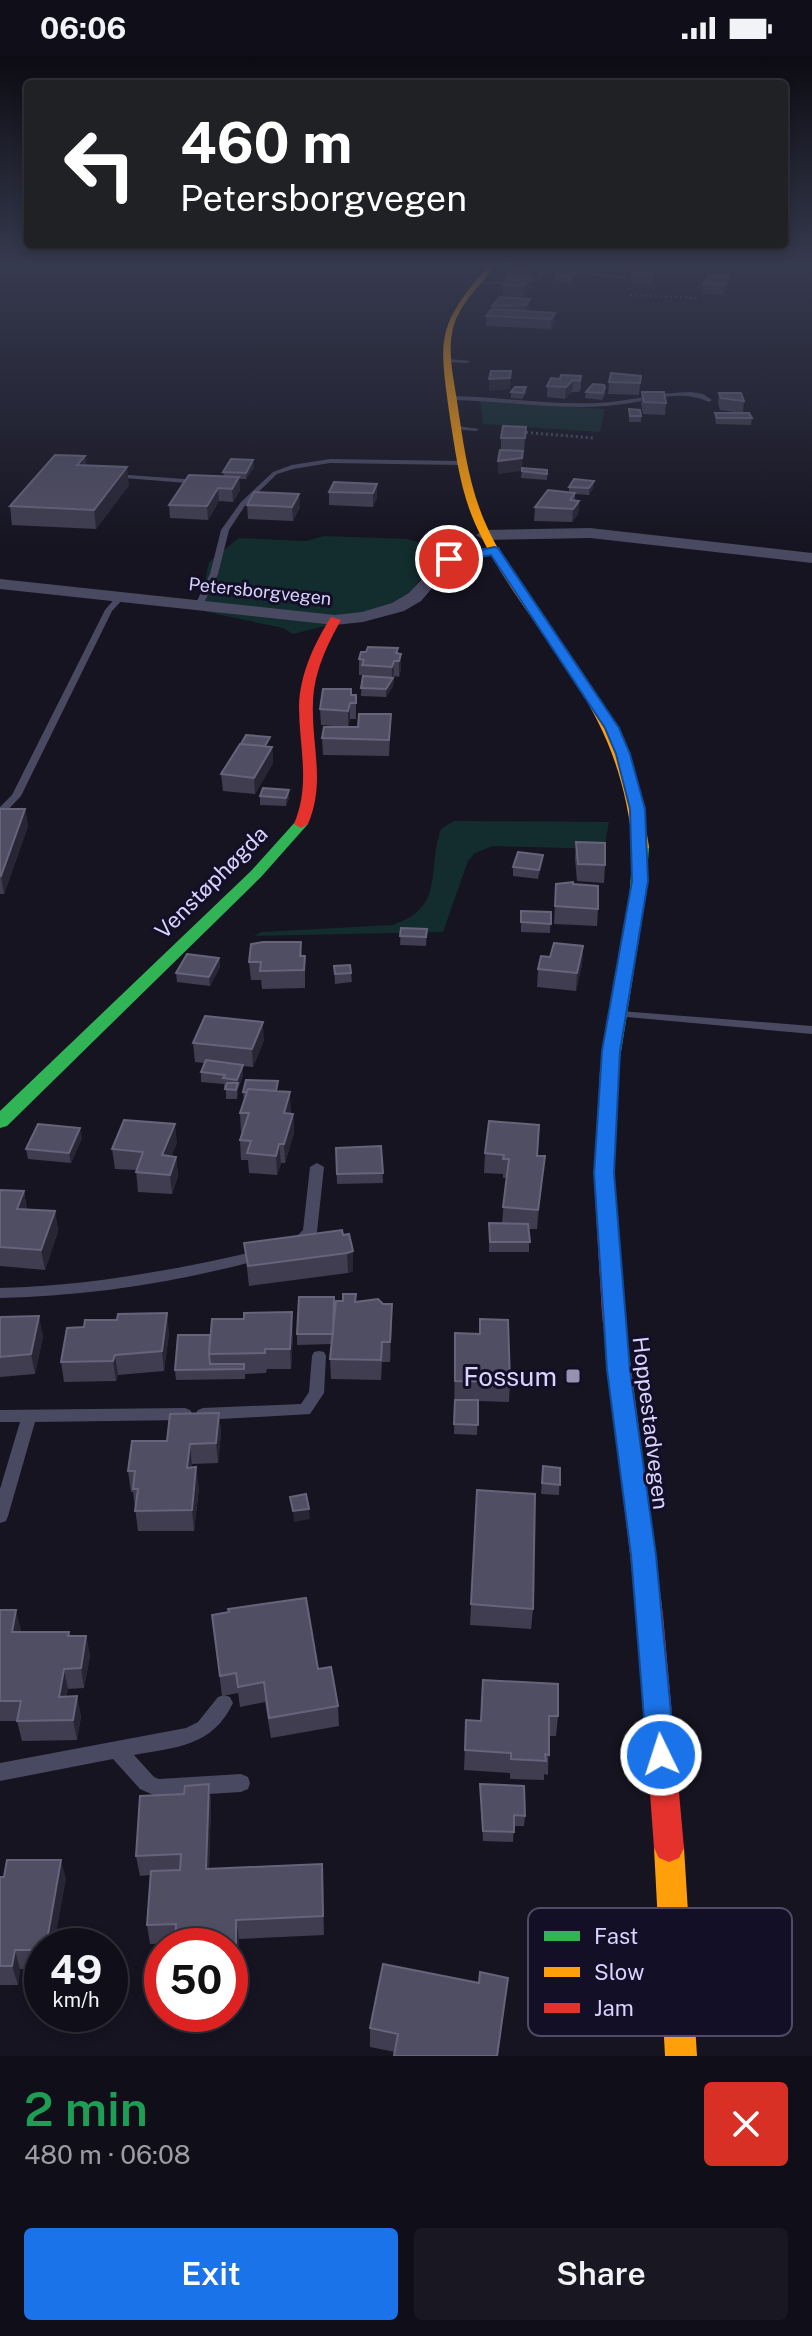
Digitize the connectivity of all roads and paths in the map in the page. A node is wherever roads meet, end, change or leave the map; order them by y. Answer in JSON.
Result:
{"nodes":[{"id":1,"x":457,"y":357,"type":"edge"},
{"id":2,"x":453,"y":398,"type":"junction"},
{"id":3,"x":709,"y":400,"type":"dead end"},
{"id":4,"x":457,"y":428,"type":"junction"},
{"id":5,"x":476,"y":429,"type":"dead end"},
{"id":6,"x":521,"y":432,"type":"edge"},
{"id":7,"x":593,"y":438,"type":"dead end"},
{"id":8,"x":461,"y":463,"type":"junction"},
{"id":9,"x":108,"y":475,"type":"edge"},
{"id":10,"x":211,"y":483,"type":"edge"},
{"id":11,"x":243,"y":485,"type":"dead end"},
{"id":12,"x":258,"y":486,"type":"junction"},
{"id":13,"x":489,"y":543,"type":"junction"},
{"id":14,"x":812,"y":558,"type":"edge"},
{"id":15,"x":0,"y":584,"type":"edge"},
{"id":16,"x":121,"y":597,"type":"junction"},
{"id":17,"x":199,"y":605,"type":"junction"},
{"id":18,"x":335,"y":620,"type":"junction"},
{"id":19,"x":0,"y":813,"type":"edge"},
{"id":20,"x":617,"y":1013,"type":"junction"},
{"id":21,"x":812,"y":1030,"type":"edge"},
{"id":22,"x":0,"y":1122,"type":"edge"},
{"id":23,"x":317,"y":1167,"type":"dead end"},
{"id":24,"x":0,"y":1293,"type":"edge"},
{"id":25,"x":319,"y":1356,"type":"dead end"},
{"id":26,"x":0,"y":1416,"type":"edge"},
{"id":27,"x":29,"y":1417,"type":"junction"},
{"id":28,"x":0,"y":1516,"type":"edge"},
{"id":29,"x":224,"y":1703,"type":"dead end"},
{"id":30,"x":116,"y":1749,"type":"junction"},
{"id":31,"x":0,"y":1772,"type":"edge"},
{"id":32,"x":241,"y":1783,"type":"dead end"},
{"id":33,"x":671,"y":1908,"type":"edge"},
{"id":34,"x":680,"y":2036,"type":"edge"},
{"id":35,"x":681,"y":2056,"type":"edge"}],
"edges":[{"from":1,"to":2,"type":"main road","name":"Hoppestadvegen"},
{"from":2,"to":3,"type":"lane"},
{"from":2,"to":4,"type":"main road","name":"Hoppestadvegen"},
{"from":4,"to":5,"type":"lane"},
{"from":4,"to":8,"type":"main road","name":"Hoppestadvegen"},
{"from":6,"to":7,"type":"path"},
{"from":8,"to":12,"type":"lane"},
{"from":8,"to":13,"type":"main road","name":"Hoppestadvegen"},
{"from":9,"to":10,"type":"lane"},
{"from":11,"to":12,"type":"lane"},
{"from":12,"to":17,"type":"lane"},
{"from":13,"to":14,"type":"street","name":"Petersborgvegen"},
{"from":13,"to":18,"type":"street","name":"Petersborgvegen"},
{"from":13,"to":20,"type":"main road","name":"Hoppestadvegen"},
{"from":15,"to":16,"type":"street","name":"Petersborgvegen"},
{"from":16,"to":17,"type":"street","name":"Petersborgvegen"},
{"from":16,"to":19,"type":"lane"},
{"from":17,"to":18,"type":"street","name":"Petersborgvegen"},
{"from":18,"to":22,"type":"main road","name":"Venstøphøgda"},
{"from":20,"to":21,"type":"lane"},
{"from":20,"to":33,"type":"main road","name":"Hoppestadvegen"},
{"from":23,"to":24,"type":"lane"},
{"from":25,"to":27,"type":"lane"},
{"from":26,"to":27,"type":"lane"},
{"from":27,"to":28,"type":"lane"},
{"from":29,"to":30,"type":"lane"},
{"from":30,"to":31,"type":"lane"},
{"from":30,"to":32,"type":"lane"},
{"from":34,"to":35,"type":"main road","name":"Hoppestadvegen"}]}
